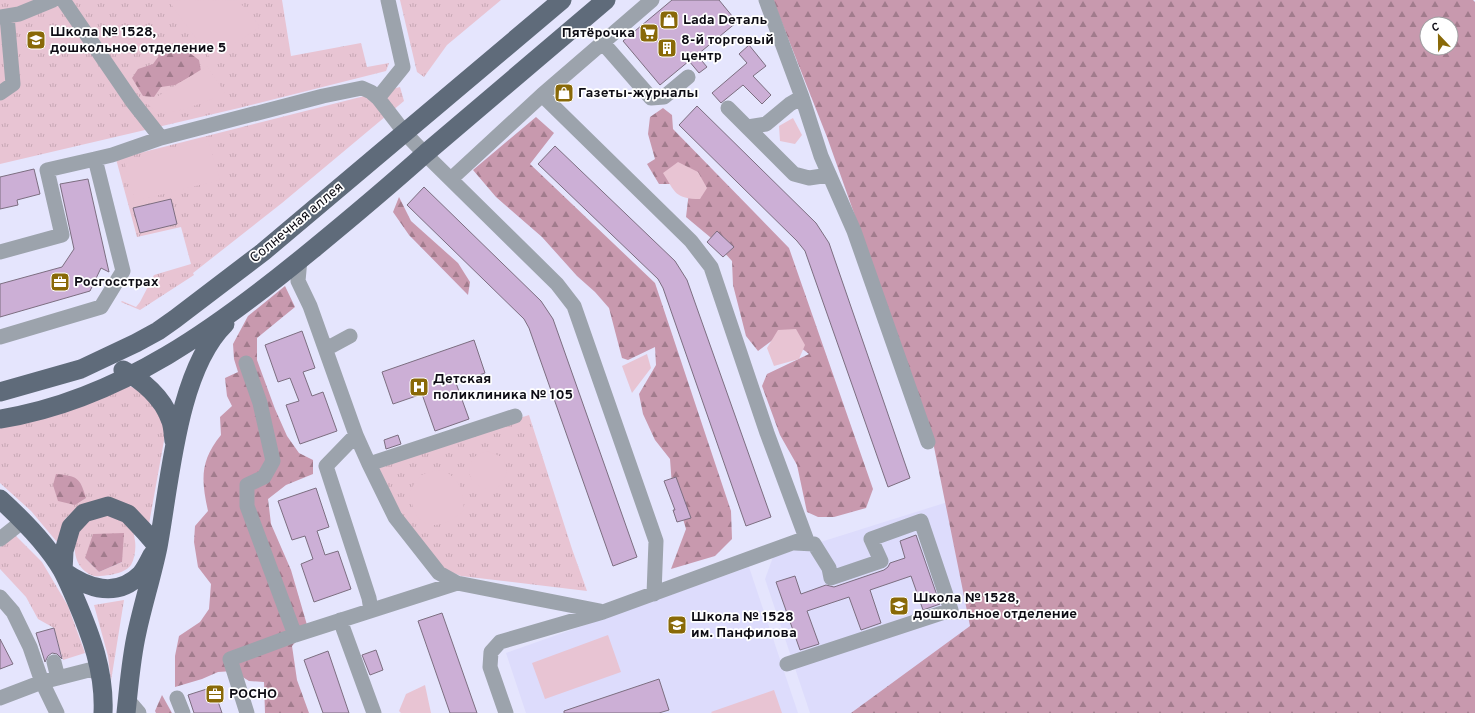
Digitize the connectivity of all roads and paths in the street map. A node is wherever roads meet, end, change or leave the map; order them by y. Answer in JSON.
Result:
{"nodes":[{"id":1,"x":53,"y":0,"type":"edge"},
{"id":2,"x":63,"y":0,"type":"edge"},
{"id":3,"x":388,"y":0,"type":"edge"},
{"id":4,"x":562,"y":0,"type":"edge"},
{"id":5,"x":606,"y":0,"type":"edge"},
{"id":6,"x":652,"y":0,"type":"edge"},
{"id":7,"x":766,"y":0,"type":"edge"},
{"id":8,"x":3,"y":16,"type":"edge"},
{"id":9,"x":603,"y":43,"type":"junction"},
{"id":10,"x":688,"y":77,"type":"dead end"},
{"id":11,"x":0,"y":93,"type":"edge"},
{"id":12,"x":542,"y":95,"type":"junction"},
{"id":13,"x":802,"y":97,"type":"junction"},
{"id":14,"x":378,"y":98,"type":"junction"},
{"id":15,"x":728,"y":108,"type":"dead end"},
{"id":16,"x":748,"y":128,"type":"junction"},
{"id":17,"x":405,"y":133,"type":"junction"},
{"id":18,"x":161,"y":138,"type":"junction"},
{"id":19,"x":425,"y":154,"type":"junction"},
{"id":20,"x":95,"y":159,"type":"junction"},
{"id":21,"x":829,"y":175,"type":"junction"},
{"id":22,"x":451,"y":179,"type":"junction"},
{"id":23,"x":0,"y":252,"type":"edge"},
{"id":24,"x":300,"y":259,"type":"junction"},
{"id":25,"x":252,"y":298,"type":"junction"},
{"id":26,"x":350,"y":336,"type":"dead end"},
{"id":27,"x":0,"y":337,"type":"edge"},
{"id":28,"x":326,"y":349,"type":"junction"},
{"id":29,"x":246,"y":363,"type":"dead end"},
{"id":30,"x":81,"y":368,"type":"junction"},
{"id":31,"x":132,"y":375,"type":"junction"},
{"id":32,"x":2,"y":393,"type":"edge"},
{"id":33,"x":515,"y":416,"type":"dead end"},
{"id":34,"x":0,"y":418,"type":"edge"},
{"id":35,"x":356,"y":435,"type":"junction"},
{"id":36,"x":928,"y":442,"type":"dead end"},
{"id":37,"x":174,"y":446,"type":"junction"},
{"id":38,"x":369,"y":464,"type":"junction"},
{"id":39,"x":0,"y":500,"type":"edge"},
{"id":40,"x":23,"y":521,"type":"junction"},
{"id":41,"x":0,"y":539,"type":"edge"},
{"id":42,"x":800,"y":540,"type":"junction"},
{"id":43,"x":158,"y":547,"type":"junction"},
{"id":44,"x":63,"y":571,"type":"junction"},
{"id":45,"x":457,"y":583,"type":"junction"},
{"id":46,"x":654,"y":594,"type":"junction"},
{"id":47,"x":0,"y":597,"type":"edge"},
{"id":48,"x":371,"y":610,"type":"junction"},
{"id":49,"x":603,"y":612,"type":"junction"},
{"id":50,"x":340,"y":620,"type":"junction"},
{"id":51,"x":295,"y":635,"type":"junction"},
{"id":52,"x":54,"y":662,"type":"dead end"},
{"id":53,"x":787,"y":664,"type":"dead end"},
{"id":54,"x":101,"y":673,"type":"junction"},
{"id":55,"x":58,"y":678,"type":"junction"},
{"id":56,"x":42,"y":682,"type":"junction"},
{"id":57,"x":0,"y":698,"type":"edge"},
{"id":58,"x":177,"y":698,"type":"dead end"},
{"id":59,"x":131,"y":708,"type":"edge"},
{"id":60,"x":57,"y":713,"type":"edge"},
{"id":61,"x":103,"y":713,"type":"edge"},
{"id":62,"x":183,"y":713,"type":"edge"},
{"id":63,"x":247,"y":713,"type":"edge"},
{"id":64,"x":374,"y":713,"type":"edge"},
{"id":65,"x":506,"y":713,"type":"edge"}],
"edges":[{"from":1,"to":8,"type":"street"},
{"from":2,"to":18,"type":"street"},
{"from":3,"to":14,"type":"street"},
{"from":4,"to":17,"type":"main road","name":"Солнечная аллея"},
{"from":5,"to":19,"type":"main road","name":"Солнечная аллея"},
{"from":6,"to":9,"type":"street"},
{"from":7,"to":13,"type":"street"},
{"from":8,"to":11,"type":"street"},
{"from":9,"to":10,"type":"street"},
{"from":9,"to":12,"type":"street"},
{"from":12,"to":22,"type":"street"},
{"from":12,"to":42,"type":"street"},
{"from":13,"to":16,"type":"street"},
{"from":13,"to":21,"type":"street"},
{"from":14,"to":17,"type":"street"},
{"from":14,"to":18,"type":"street"},
{"from":15,"to":16,"type":"street"},
{"from":16,"to":21,"type":"street"},
{"from":17,"to":19,"type":"street"},
{"from":17,"to":30,"type":"main road","name":"Солнечная аллея"},
{"from":18,"to":20,"type":"street"},
{"from":19,"to":22,"type":"street"},
{"from":19,"to":24,"type":"main road","name":"Солнечная аллея"},
{"from":20,"to":23,"type":"street"},
{"from":20,"to":27,"type":"street"},
{"from":21,"to":36,"type":"street"},
{"from":22,"to":46,"type":"street"},
{"from":24,"to":25,"type":"main road","name":"Солнечная аллея"},
{"from":24,"to":28,"type":"street"},
{"from":25,"to":31,"type":"main road","name":"Солнечная аллея"},
{"from":25,"to":37,"type":"main road","name":"Солнечная аллея"},
{"from":26,"to":28,"type":"street"},
{"from":28,"to":35,"type":"street"},
{"from":29,"to":51,"type":"street"},
{"from":30,"to":31,"type":"main road"},
{"from":30,"to":32,"type":"main road","name":"Солнечная аллея"},
{"from":31,"to":34,"type":"main road","name":"Солнечная аллея"},
{"from":31,"to":37,"type":"main road"},
{"from":33,"to":38,"type":"street"},
{"from":35,"to":38,"type":"street"},
{"from":35,"to":48,"type":"street"},
{"from":37,"to":43,"type":"main road","name":"Солнечная аллея"},
{"from":38,"to":45,"type":"street"},
{"from":39,"to":40,"type":"main road"},
{"from":40,"to":41,"type":"street"},
{"from":40,"to":44,"type":"main road"},
{"from":42,"to":46,"type":"street"},
{"from":42,"to":53,"type":"street"},
{"from":43,"to":44,"type":"main road"},
{"from":43,"to":44,"type":"main road"},
{"from":43,"to":59,"type":"main road","name":"Солнечная аллея"},
{"from":44,"to":54,"type":"main road"},
{"from":45,"to":48,"type":"street"},
{"from":45,"to":49,"type":"street"},
{"from":46,"to":49,"type":"street"},
{"from":47,"to":56,"type":"street"},
{"from":48,"to":50,"type":"street"},
{"from":49,"to":65,"type":"street"},
{"from":50,"to":51,"type":"street"},
{"from":50,"to":64,"type":"street"},
{"from":51,"to":63,"type":"street"},
{"from":52,"to":55,"type":"street"},
{"from":54,"to":55,"type":"street"},
{"from":54,"to":61,"type":"main road"},
{"from":55,"to":56,"type":"street"},
{"from":56,"to":57,"type":"street"},
{"from":56,"to":60,"type":"street"},
{"from":58,"to":62,"type":"street"}]}
